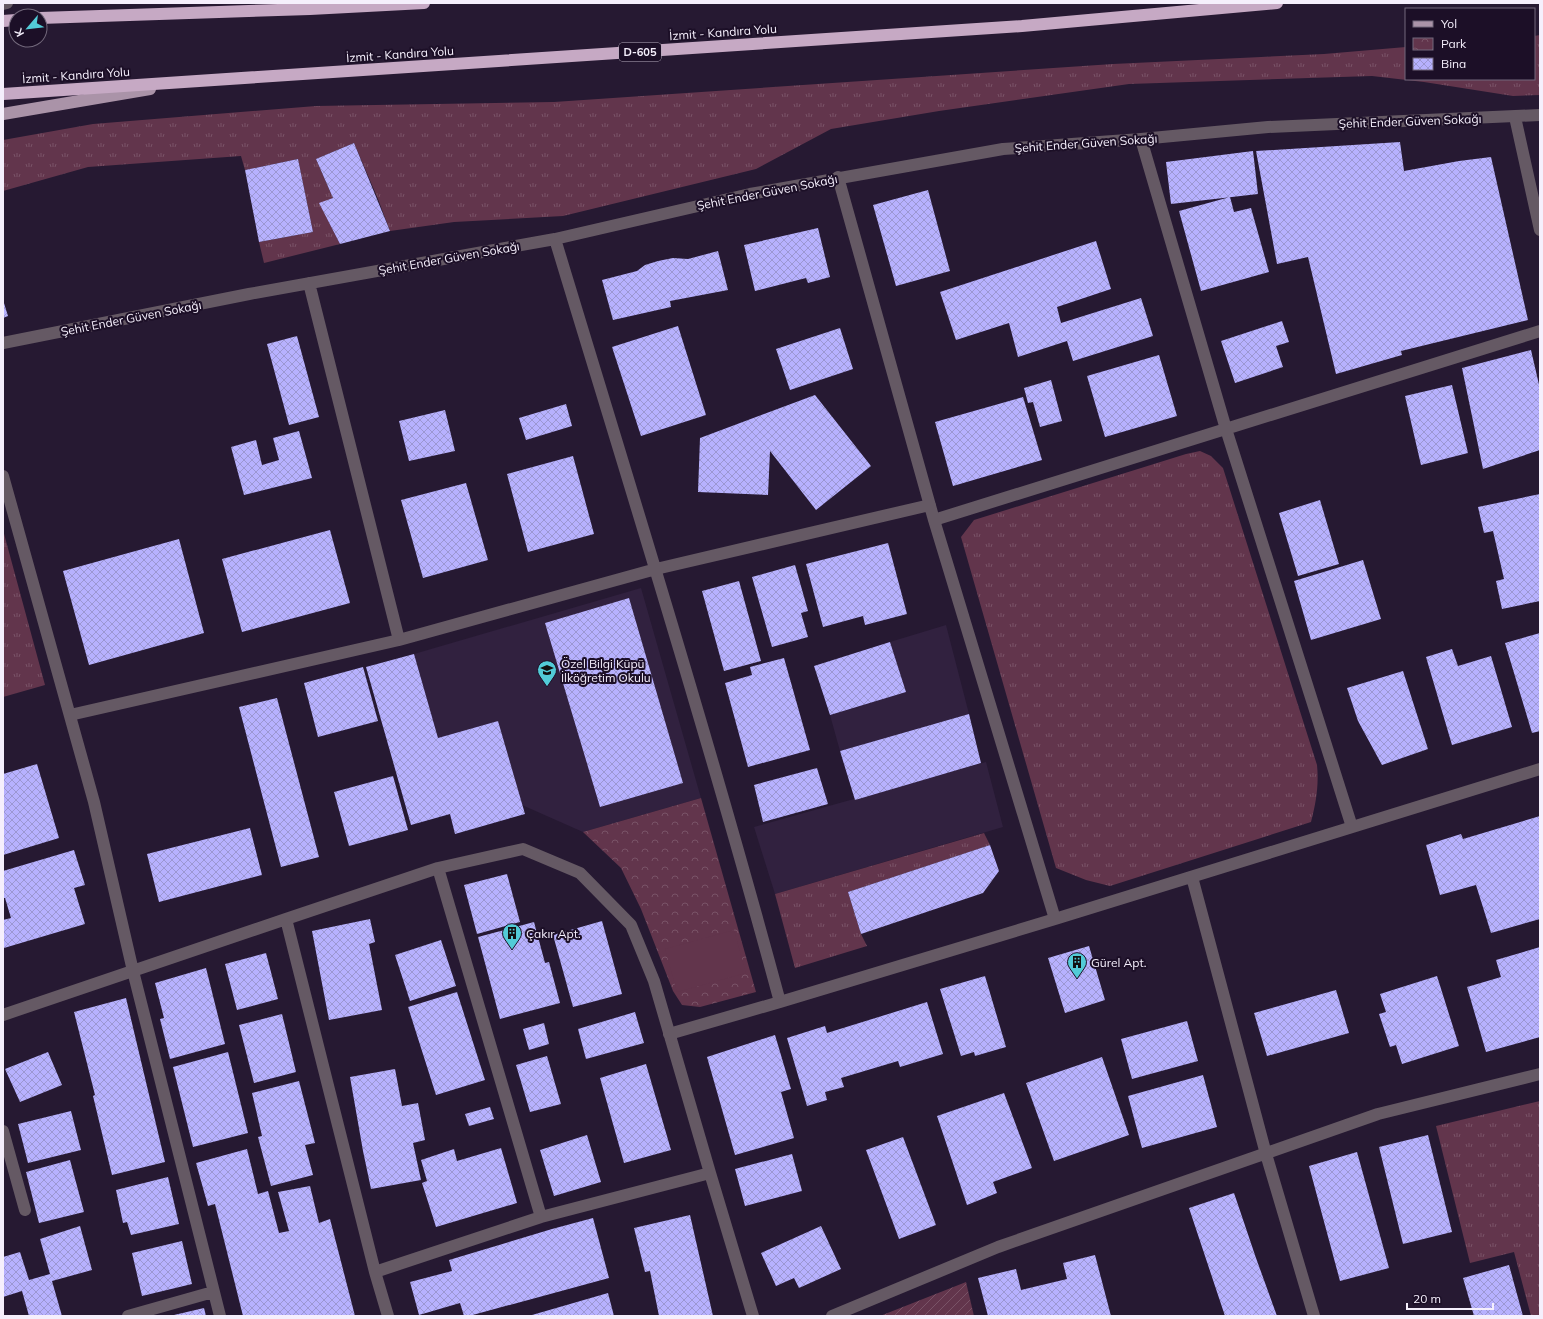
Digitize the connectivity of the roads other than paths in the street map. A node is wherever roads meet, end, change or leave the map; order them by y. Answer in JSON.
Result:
{"nodes":[{"id":1,"x":7,"y":3,"type":"edge"},
{"id":2,"x":424,"y":3,"type":"edge"},
{"id":3,"x":1277,"y":3,"type":"edge"},
{"id":4,"x":3,"y":4,"type":"edge"},
{"id":5,"x":48,"y":18,"type":"edge"},
{"id":6,"x":187,"y":82,"type":"junction"},
{"id":7,"x":3,"y":94,"type":"edge"},
{"id":8,"x":3,"y":114,"type":"edge"},
{"id":9,"x":1540,"y":115,"type":"edge"},
{"id":10,"x":1515,"y":117,"type":"junction"},
{"id":11,"x":1141,"y":139,"type":"junction"},
{"id":12,"x":838,"y":177,"type":"junction"},
{"id":13,"x":1540,"y":230,"type":"edge"},
{"id":14,"x":555,"y":239,"type":"junction"},
{"id":15,"x":309,"y":283,"type":"junction"},
{"id":16,"x":1540,"y":331,"type":"edge"},
{"id":17,"x":3,"y":343,"type":"edge"},
{"id":18,"x":1226,"y":429,"type":"junction"},
{"id":19,"x":3,"y":476,"type":"edge"},
{"id":20,"x":930,"y":505,"type":"junction"},
{"id":21,"x":934,"y":520,"type":"junction"},
{"id":22,"x":656,"y":569,"type":"junction"},
{"id":23,"x":399,"y":640,"type":"junction"},
{"id":24,"x":70,"y":715,"type":"junction"},
{"id":25,"x":1540,"y":770,"type":"edge"},
{"id":26,"x":1352,"y":827,"type":"junction"},
{"id":27,"x":438,"y":868,"type":"junction"},
{"id":28,"x":1192,"y":877,"type":"junction"},
{"id":29,"x":286,"y":918,"type":"junction"},
{"id":30,"x":1055,"y":919,"type":"junction"},
{"id":31,"x":133,"y":971,"type":"junction"},
{"id":32,"x":780,"y":1002,"type":"junction"},
{"id":33,"x":3,"y":1016,"type":"edge"},
{"id":34,"x":669,"y":1034,"type":"junction"},
{"id":35,"x":1540,"y":1074,"type":"edge"},
{"id":36,"x":3,"y":1131,"type":"edge"},
{"id":37,"x":1266,"y":1154,"type":"junction"},
{"id":38,"x":710,"y":1173,"type":"junction"},
{"id":39,"x":25,"y":1210,"type":"dead end"},
{"id":40,"x":541,"y":1217,"type":"junction"},
{"id":41,"x":375,"y":1272,"type":"junction"},
{"id":42,"x":213,"y":1292,"type":"junction"},
{"id":43,"x":128,"y":1316,"type":"edge"},
{"id":44,"x":220,"y":1316,"type":"edge"},
{"id":45,"x":388,"y":1316,"type":"edge"},
{"id":46,"x":753,"y":1316,"type":"edge"},
{"id":47,"x":832,"y":1316,"type":"edge"},
{"id":48,"x":1314,"y":1316,"type":"edge"}],
"edges":[{"from":1,"to":4,"type":"street"},
{"from":2,"to":5,"type":"highway"},
{"from":3,"to":6,"type":"highway","name":"İzmit - Kandıra Yolu","number":"D-605"},
{"from":6,"to":7,"type":"highway","name":"İzmit - Kandıra Yolu","number":"D-605"},
{"from":6,"to":8,"type":"main road"},
{"from":9,"to":10,"type":"street","name":"Şehit Ender Güven Sokağı"},
{"from":10,"to":11,"type":"street","name":"Şehit Ender Güven Sokağı"},
{"from":10,"to":13,"type":"street"},
{"from":11,"to":12,"type":"street","name":"Şehit Ender Güven Sokağı"},
{"from":11,"to":18,"type":"street"},
{"from":12,"to":14,"type":"street","name":"Şehit Ender Güven Sokağı"},
{"from":12,"to":20,"type":"street"},
{"from":14,"to":15,"type":"street","name":"Şehit Ender Güven Sokağı"},
{"from":14,"to":22,"type":"street"},
{"from":15,"to":17,"type":"street","name":"Şehit Ender Güven Sokağı"},
{"from":15,"to":23,"type":"street"},
{"from":16,"to":18,"type":"street"},
{"from":18,"to":21,"type":"street"},
{"from":18,"to":26,"type":"street"},
{"from":19,"to":24,"type":"street"},
{"from":20,"to":21,"type":"street"},
{"from":20,"to":22,"type":"street"},
{"from":21,"to":30,"type":"street"},
{"from":22,"to":23,"type":"street"},
{"from":22,"to":32,"type":"street"},
{"from":23,"to":24,"type":"street"},
{"from":24,"to":31,"type":"street"},
{"from":25,"to":26,"type":"street"},
{"from":26,"to":28,"type":"street"},
{"from":27,"to":29,"type":"street"},
{"from":27,"to":34,"type":"street"},
{"from":27,"to":40,"type":"street"},
{"from":28,"to":30,"type":"street"},
{"from":28,"to":37,"type":"street"},
{"from":29,"to":31,"type":"street"},
{"from":29,"to":41,"type":"street"},
{"from":30,"to":32,"type":"street"},
{"from":31,"to":33,"type":"street"},
{"from":31,"to":42,"type":"street"},
{"from":32,"to":34,"type":"street"},
{"from":34,"to":38,"type":"street"},
{"from":35,"to":37,"type":"street"},
{"from":36,"to":39,"type":"street"},
{"from":37,"to":47,"type":"street"},
{"from":37,"to":48,"type":"street"},
{"from":38,"to":40,"type":"street"},
{"from":38,"to":46,"type":"street"},
{"from":40,"to":41,"type":"street"},
{"from":41,"to":45,"type":"street"},
{"from":42,"to":43,"type":"street"},
{"from":42,"to":44,"type":"street"}]}
